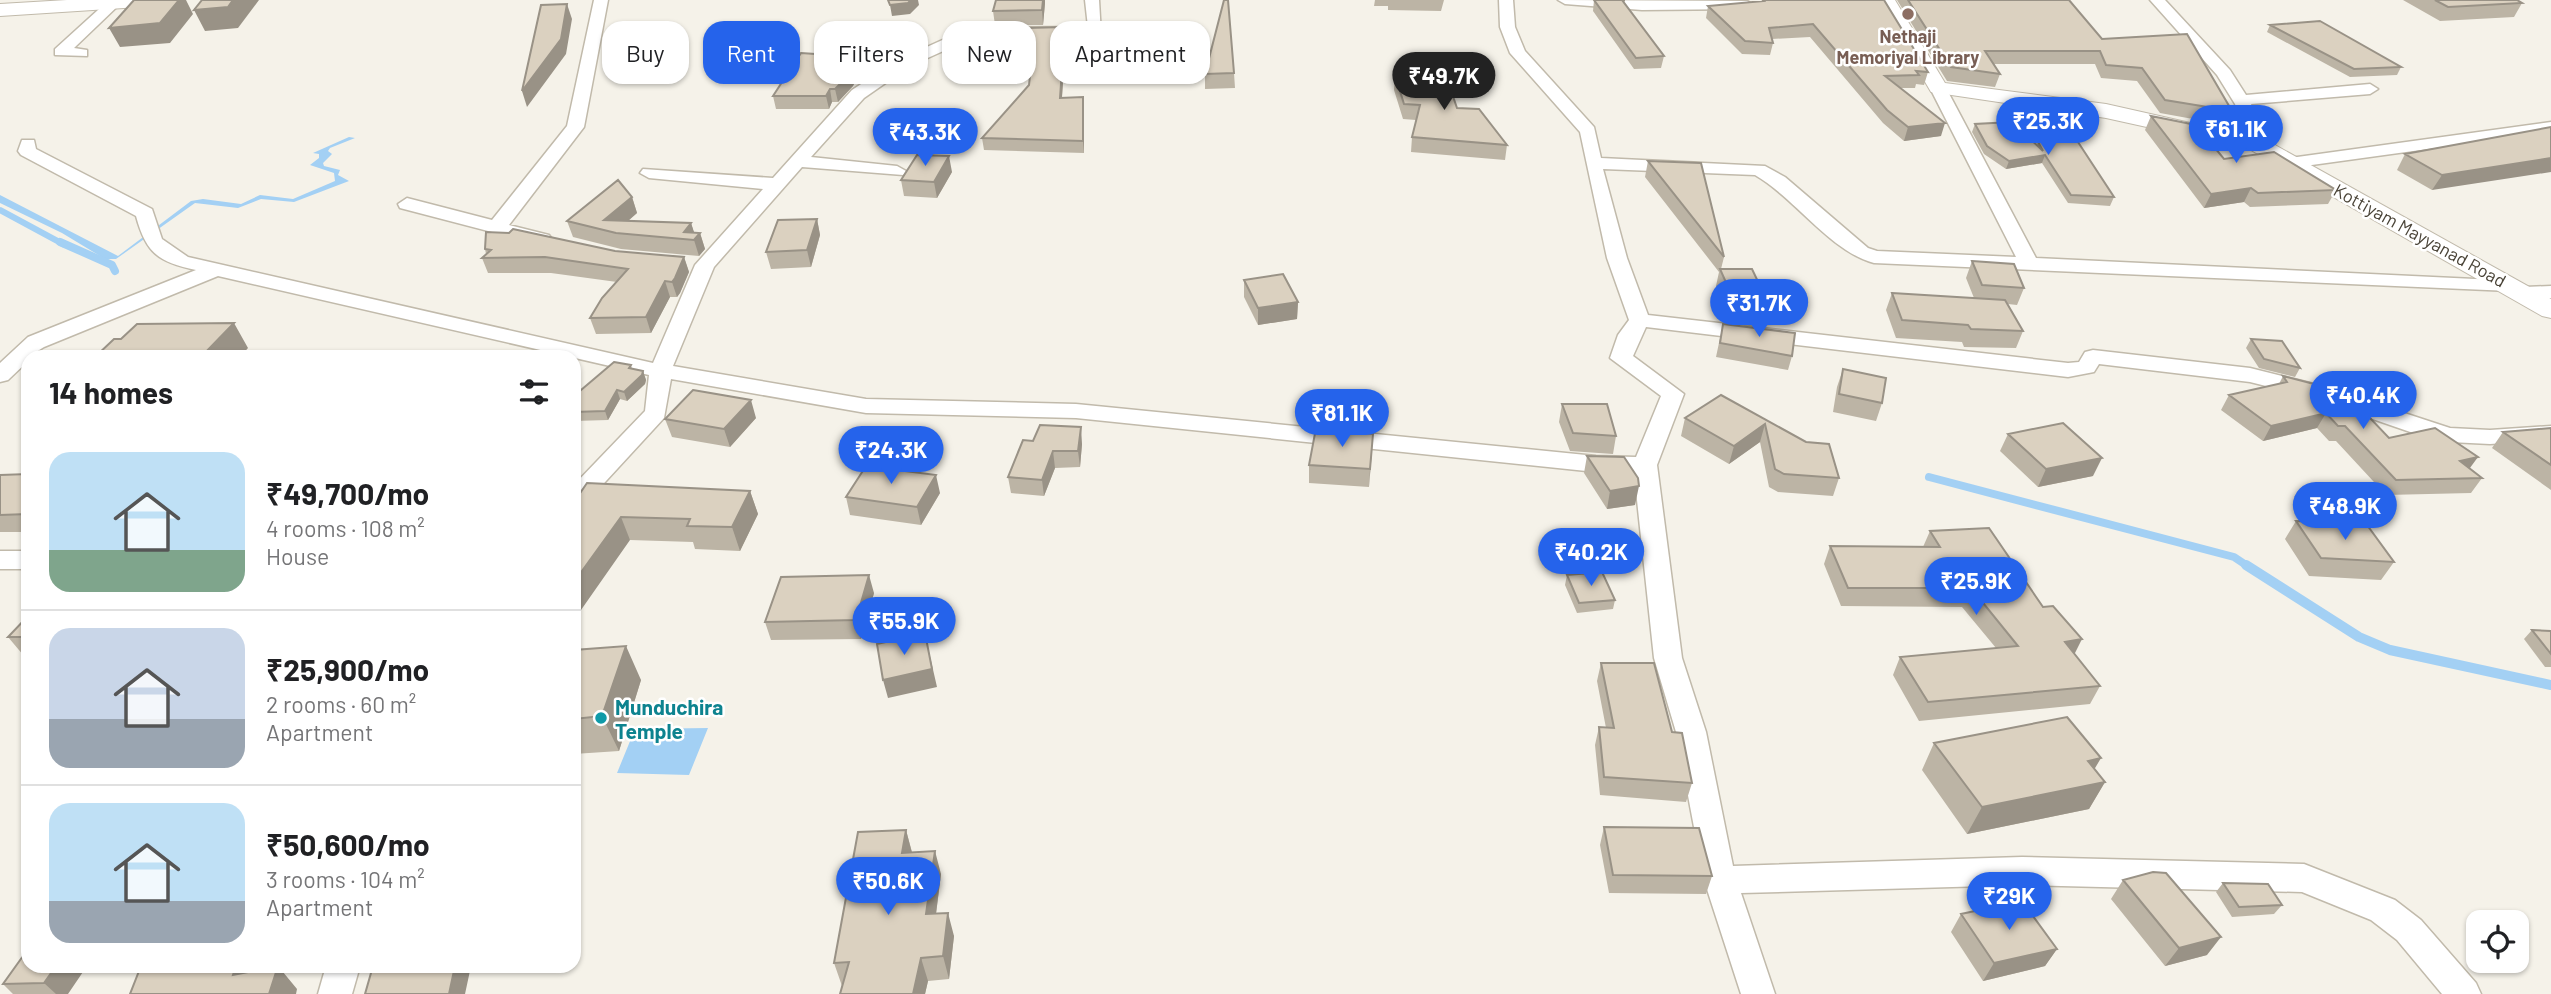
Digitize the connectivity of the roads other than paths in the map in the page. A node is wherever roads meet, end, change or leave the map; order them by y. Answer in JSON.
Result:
{"nodes":[{"id":1,"x":155,"y":0,"type":"edge"},
{"id":2,"x":601,"y":0,"type":"edge"},
{"id":3,"x":1092,"y":0,"type":"edge"},
{"id":4,"x":1506,"y":0,"type":"edge"},
{"id":5,"x":1564,"y":0,"type":"edge"},
{"id":6,"x":2157,"y":0,"type":"edge"},
{"id":7,"x":1882,"y":2,"type":"edge"},
{"id":8,"x":114,"y":3,"type":"junction"},
{"id":9,"x":1765,"y":5,"type":"edge"},
{"id":10,"x":0,"y":10,"type":"edge"},
{"id":11,"x":80,"y":53,"type":"dead end"},
{"id":12,"x":1938,"y":88,"type":"junction"},
{"id":13,"x":2370,"y":89,"type":"dead end"},
{"id":14,"x":2241,"y":100,"type":"junction"},
{"id":15,"x":2551,"y":127,"type":"edge"},
{"id":16,"x":28,"y":144,"type":"dead end"},
{"id":17,"x":2258,"y":145,"type":"junction"},
{"id":18,"x":796,"y":161,"type":"junction"},
{"id":19,"x":1593,"y":163,"type":"junction"},
{"id":20,"x":2290,"y":163,"type":"junction"},
{"id":21,"x":897,"y":171,"type":"dead end"},
{"id":22,"x":649,"y":173,"type":"dead end"},
{"id":23,"x":774,"y":184,"type":"junction"},
{"id":24,"x":407,"y":204,"type":"dead end"},
{"id":25,"x":496,"y":228,"type":"junction"},
{"id":26,"x":558,"y":243,"type":"edge"},
{"id":27,"x":681,"y":263,"type":"edge"},
{"id":28,"x":705,"y":265,"type":"junction"},
{"id":29,"x":2030,"y":265,"type":"junction"},
{"id":30,"x":217,"y":269,"type":"junction"},
{"id":31,"x":2518,"y":289,"type":"junction"},
{"id":32,"x":2551,"y":292,"type":"edge"},
{"id":33,"x":2551,"y":310,"type":"edge"},
{"id":34,"x":1640,"y":320,"type":"junction"},
{"id":35,"x":27,"y":350,"type":"edge"},
{"id":36,"x":563,"y":350,"type":"edge"},
{"id":37,"x":581,"y":354,"type":"edge"},
{"id":38,"x":21,"y":356,"type":"edge"},
{"id":39,"x":661,"y":370,"type":"junction"},
{"id":40,"x":0,"y":375,"type":"edge"},
{"id":41,"x":2551,"y":433,"type":"edge"},
{"id":42,"x":1645,"y":465,"type":"junction"},
{"id":43,"x":581,"y":493,"type":"edge"},
{"id":44,"x":0,"y":560,"type":"edge"},
{"id":45,"x":21,"y":560,"type":"edge"},
{"id":46,"x":1720,"y":880,"type":"junction"},
{"id":47,"x":341,"y":973,"type":"edge"},
{"id":48,"x":335,"y":994,"type":"edge"},
{"id":49,"x":1758,"y":994,"type":"edge"},
{"id":50,"x":2464,"y":994,"type":"edge"}],
"edges":[{"from":1,"to":8,"type":"street"},
{"from":2,"to":25,"type":"street"},
{"from":3,"to":18,"type":"street"},
{"from":4,"to":19,"type":"street"},
{"from":5,"to":9,"type":"street"},
{"from":6,"to":14,"type":"street"},
{"from":7,"to":12,"type":"street"},
{"from":8,"to":10,"type":"street"},
{"from":8,"to":11,"type":"street"},
{"from":12,"to":17,"type":"street","name":"Kottiyam Mayyanad Road"},
{"from":12,"to":29,"type":"street"},
{"from":13,"to":14,"type":"street"},
{"from":14,"to":17,"type":"street"},
{"from":15,"to":20,"type":"street"},
{"from":16,"to":30,"type":"street"},
{"from":17,"to":20,"type":"street","name":"Kottiyam Mayyanad Road"},
{"from":18,"to":21,"type":"street"},
{"from":18,"to":23,"type":"street"},
{"from":19,"to":29,"type":"street"},
{"from":19,"to":34,"type":"street"},
{"from":20,"to":31,"type":"street","name":"Kottiyam Mayyanad Road"},
{"from":22,"to":23,"type":"street"},
{"from":23,"to":28,"type":"street"},
{"from":24,"to":25,"type":"street"},
{"from":25,"to":26,"type":"street"},
{"from":27,"to":28,"type":"street"},
{"from":28,"to":39,"type":"street"},
{"from":29,"to":31,"type":"street"},
{"from":30,"to":35,"type":"street"},
{"from":30,"to":36,"type":"street"},
{"from":31,"to":32,"type":"street"},
{"from":31,"to":33,"type":"street","name":"Kottiyam Mayyanad Road"},
{"from":34,"to":41,"type":"street"},
{"from":34,"to":42,"type":"street"},
{"from":37,"to":39,"type":"street"},
{"from":38,"to":40,"type":"street"},
{"from":39,"to":42,"type":"street"},
{"from":39,"to":43,"type":"street"},
{"from":42,"to":46,"type":"street"},
{"from":44,"to":45,"type":"street"},
{"from":46,"to":49,"type":"street"},
{"from":46,"to":50,"type":"street"},
{"from":47,"to":48,"type":"street"}]}
